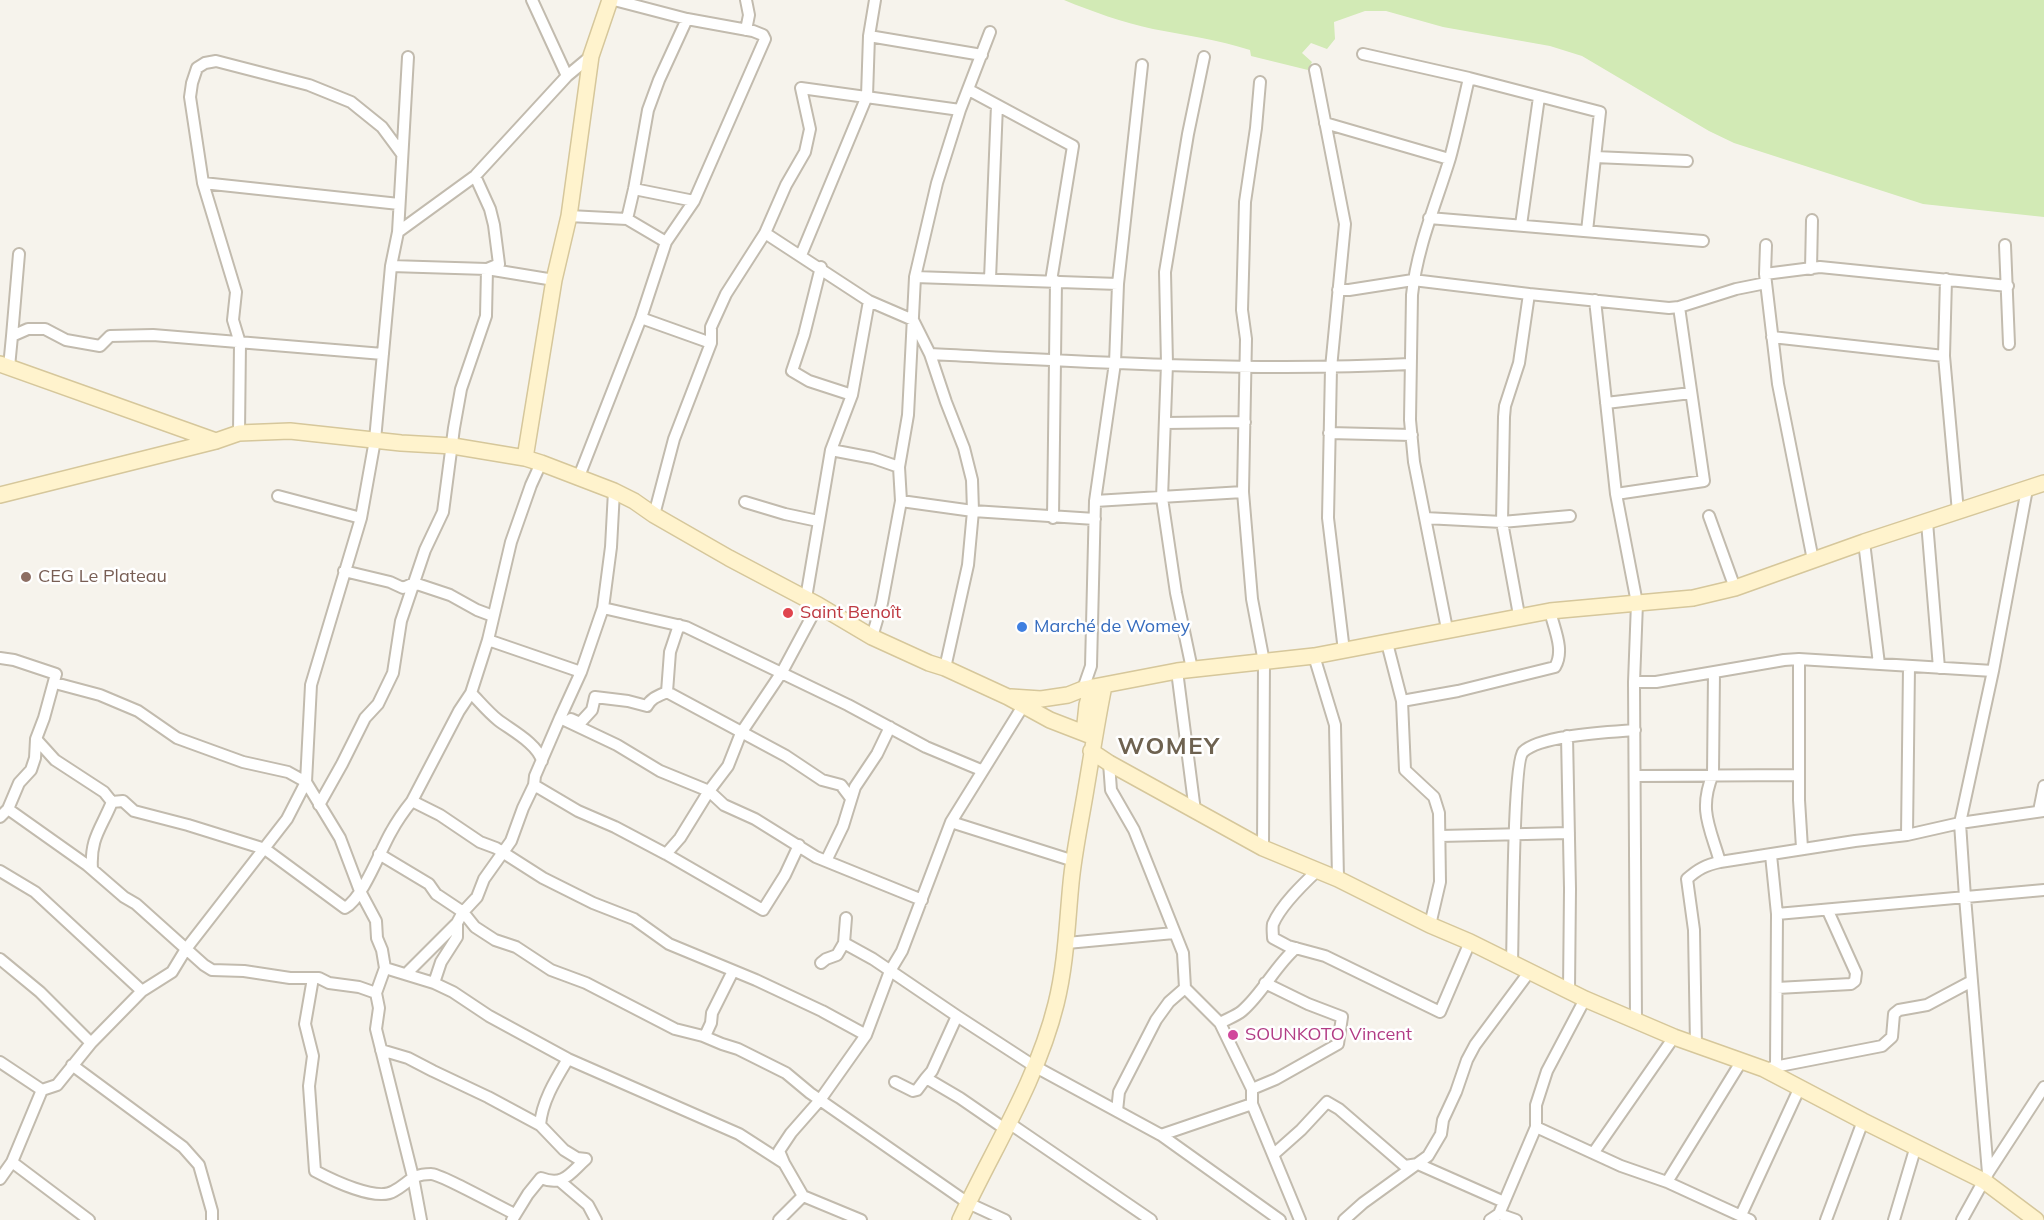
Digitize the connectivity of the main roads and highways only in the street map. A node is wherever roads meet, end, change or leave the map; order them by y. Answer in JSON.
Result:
{"nodes":[{"id":1,"x":612,"y":0,"type":"edge"},
{"id":2,"x":4,"y":366,"type":"edge"},
{"id":3,"x":216,"y":441,"type":"junction"},
{"id":4,"x":525,"y":458,"type":"junction"},
{"id":5,"x":2044,"y":483,"type":"edge"},
{"id":6,"x":0,"y":495,"type":"edge"},
{"id":7,"x":1093,"y":687,"type":"junction"},
{"id":8,"x":1008,"y":697,"type":"junction"},
{"id":9,"x":1090,"y":740,"type":"junction"},
{"id":10,"x":960,"y":1220,"type":"edge"},
{"id":11,"x":2036,"y":1220,"type":"edge"}],
"edges":[{"from":1,"to":4,"type":"main road"},
{"from":2,"to":3,"type":"main road"},
{"from":3,"to":4,"type":"main road"},
{"from":3,"to":6,"type":"main road"},
{"from":4,"to":8,"type":"main road"},
{"from":5,"to":7,"type":"main road"},
{"from":7,"to":8,"type":"main road"},
{"from":7,"to":9,"type":"main road"},
{"from":8,"to":9,"type":"main road"},
{"from":9,"to":10,"type":"main road"},
{"from":9,"to":11,"type":"main road"}]}
